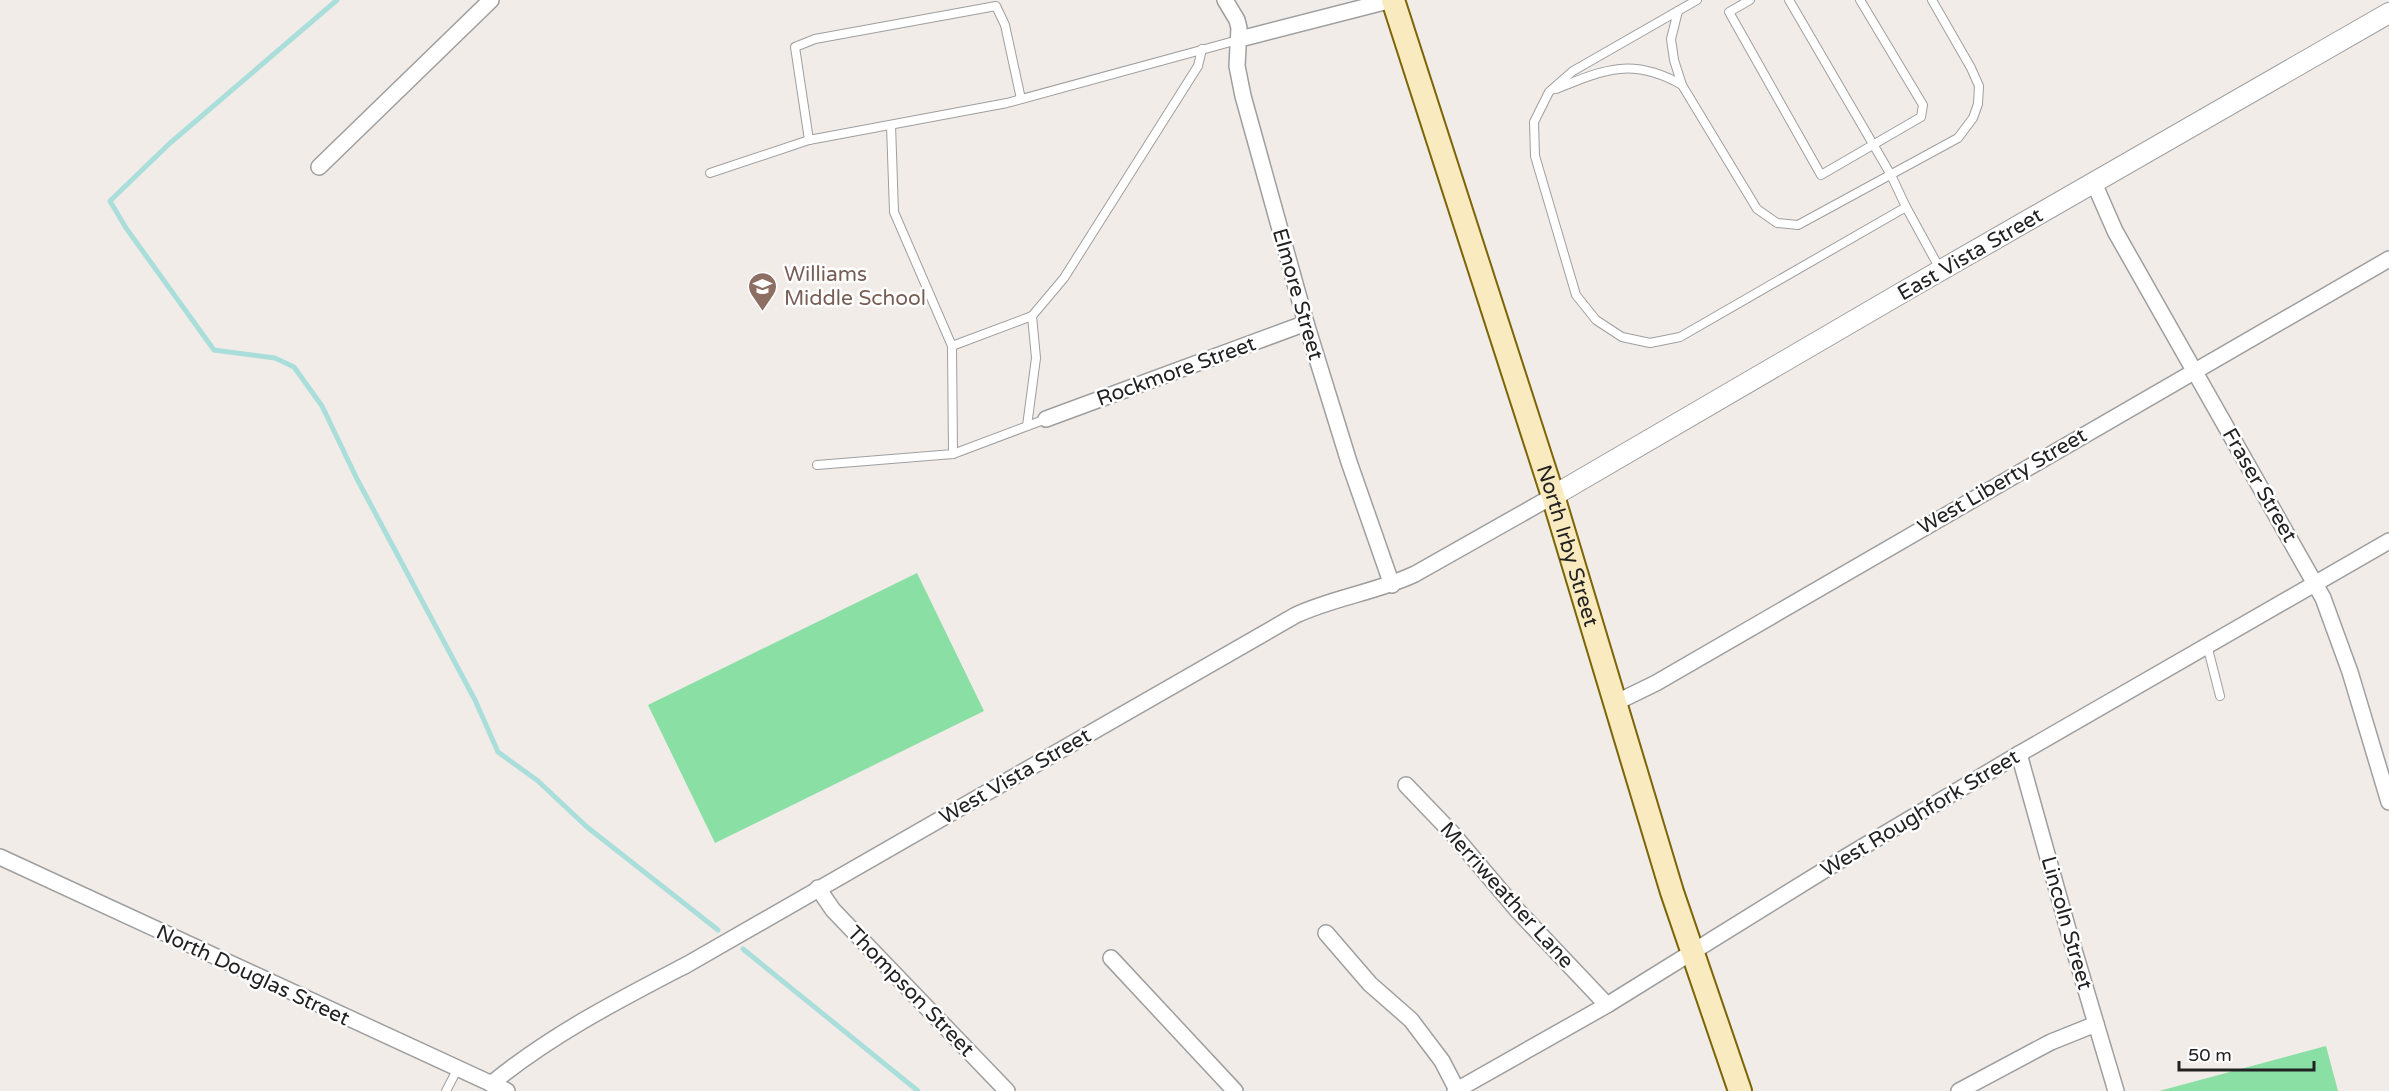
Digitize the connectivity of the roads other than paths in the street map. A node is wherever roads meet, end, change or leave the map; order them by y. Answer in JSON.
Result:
{"nodes":[{"id":1,"x":491,"y":0,"type":"edge"},
{"id":2,"x":1224,"y":0,"type":"edge"},
{"id":3,"x":1393,"y":0,"type":"edge"},
{"id":4,"x":1697,"y":0,"type":"edge"},
{"id":5,"x":1750,"y":0,"type":"edge"},
{"id":6,"x":1790,"y":0,"type":"edge"},
{"id":7,"x":1860,"y":0,"type":"edge"},
{"id":8,"x":1932,"y":0,"type":"edge"},
{"id":9,"x":1678,"y":11,"type":"junction"},
{"id":10,"x":2389,"y":13,"type":"edge"},
{"id":11,"x":1239,"y":39,"type":"junction"},
{"id":12,"x":1202,"y":49,"type":"junction"},
{"id":13,"x":1682,"y":85,"type":"junction"},
{"id":14,"x":1550,"y":92,"type":"junction"},
{"id":15,"x":1021,"y":99,"type":"junction"},
{"id":16,"x":891,"y":125,"type":"junction"},
{"id":17,"x":809,"y":141,"type":"junction"},
{"id":18,"x":1874,"y":146,"type":"junction"},
{"id":19,"x":319,"y":167,"type":"dead end"},
{"id":20,"x":710,"y":173,"type":"dead end"},
{"id":21,"x":1891,"y":175,"type":"junction"},
{"id":22,"x":2094,"y":183,"type":"junction"},
{"id":23,"x":1906,"y":207,"type":"junction"},
{"id":24,"x":2389,"y":259,"type":"edge"},
{"id":25,"x":1941,"y":271,"type":"junction"},
{"id":26,"x":1032,"y":316,"type":"junction"},
{"id":27,"x":1306,"y":323,"type":"junction"},
{"id":28,"x":952,"y":346,"type":"junction"},
{"id":29,"x":2194,"y":371,"type":"junction"},
{"id":30,"x":1046,"y":419,"type":"joint"},
{"id":31,"x":1027,"y":426,"type":"junction"},
{"id":32,"x":953,"y":454,"type":"junction"},
{"id":33,"x":817,"y":465,"type":"dead end"},
{"id":34,"x":1553,"y":496,"type":"junction"},
{"id":35,"x":2389,"y":541,"type":"edge"},
{"id":36,"x":2316,"y":583,"type":"junction"},
{"id":37,"x":1392,"y":585,"type":"junction"},
{"id":38,"x":2207,"y":645,"type":"junction"},
{"id":39,"x":2220,"y":696,"type":"dead end"},
{"id":40,"x":1615,"y":703,"type":"junction"},
{"id":41,"x":2019,"y":754,"type":"junction"},
{"id":42,"x":1406,"y":785,"type":"dead end"},
{"id":43,"x":2389,"y":802,"type":"edge"},
{"id":44,"x":0,"y":857,"type":"edge"},
{"id":45,"x":818,"y":888,"type":"junction"},
{"id":46,"x":1326,"y":933,"type":"dead end"},
{"id":47,"x":1692,"y":952,"type":"junction"},
{"id":48,"x":1111,"y":958,"type":"dead end"},
{"id":49,"x":1607,"y":1005,"type":"junction"},
{"id":50,"x":2096,"y":1024,"type":"junction"},
{"id":51,"x":458,"y":1068,"type":"junction"},
{"id":52,"x":491,"y":1084,"type":"junction"},
{"id":53,"x":446,"y":1091,"type":"edge"},
{"id":54,"x":507,"y":1091,"type":"edge"},
{"id":55,"x":1007,"y":1091,"type":"edge"},
{"id":56,"x":1235,"y":1091,"type":"edge"},
{"id":57,"x":1456,"y":1091,"type":"edge"},
{"id":58,"x":1740,"y":1091,"type":"edge"},
{"id":59,"x":1959,"y":1091,"type":"edge"},
{"id":60,"x":2116,"y":1091,"type":"edge"}],
"edges":[{"from":1,"to":19,"type":"street"},
{"from":2,"to":11,"type":"street","name":"Elmore Street"},
{"from":3,"to":11,"type":"street"},
{"from":3,"to":34,"type":"main road","name":"North Irby Street"},
{"from":4,"to":9,"type":"lane"},
{"from":5,"to":18,"type":"lane"},
{"from":6,"to":18,"type":"lane"},
{"from":7,"to":18,"type":"lane"},
{"from":8,"to":21,"type":"lane"},
{"from":9,"to":13,"type":"lane"},
{"from":9,"to":14,"type":"lane"},
{"from":10,"to":22,"type":"street","name":"East Vista Street"},
{"from":11,"to":12,"type":"lane"},
{"from":11,"to":27,"type":"street","name":"Elmore Street"},
{"from":12,"to":15,"type":"lane"},
{"from":12,"to":26,"type":"lane"},
{"from":13,"to":14,"type":"lane"},
{"from":13,"to":21,"type":"lane"},
{"from":14,"to":23,"type":"lane"},
{"from":15,"to":16,"type":"lane"},
{"from":15,"to":17,"type":"lane"},
{"from":16,"to":17,"type":"lane"},
{"from":16,"to":28,"type":"lane"},
{"from":17,"to":20,"type":"lane"},
{"from":18,"to":21,"type":"lane"},
{"from":21,"to":23,"type":"lane"},
{"from":22,"to":25,"type":"street","name":"East Vista Street"},
{"from":22,"to":29,"type":"street","name":"Fraser Street"},
{"from":23,"to":25,"type":"lane"},
{"from":24,"to":29,"type":"street","name":"West Liberty Street"},
{"from":25,"to":34,"type":"street","name":"East Vista Street"},
{"from":26,"to":28,"type":"lane"},
{"from":26,"to":31,"type":"lane"},
{"from":27,"to":30,"type":"street","name":"Rockmore Street"},
{"from":27,"to":37,"type":"street","name":"Elmore Street"},
{"from":28,"to":32,"type":"lane"},
{"from":29,"to":36,"type":"street","name":"Fraser Street"},
{"from":29,"to":40,"type":"street","name":"West Liberty Street"},
{"from":30,"to":31,"type":"lane"},
{"from":31,"to":32,"type":"lane"},
{"from":32,"to":33,"type":"lane"},
{"from":34,"to":37,"type":"street","name":"West Vista Street"},
{"from":34,"to":40,"type":"main road","name":"North Irby Street"},
{"from":35,"to":36,"type":"street","name":"West Roughfork Street"},
{"from":36,"to":38,"type":"street","name":"West Roughfork Street"},
{"from":36,"to":43,"type":"street","name":"Fraser Street"},
{"from":37,"to":45,"type":"street","name":"West Vista Street"},
{"from":38,"to":39,"type":"lane"},
{"from":38,"to":41,"type":"street","name":"West Roughfork Street"},
{"from":40,"to":47,"type":"main road","name":"North Irby Street"},
{"from":41,"to":47,"type":"street","name":"West Roughfork Street"},
{"from":41,"to":50,"type":"street","name":"Lincoln Street"},
{"from":42,"to":49,"type":"street","name":"Merriweather Lane"},
{"from":44,"to":51,"type":"street","name":"North Douglas Street"},
{"from":45,"to":52,"type":"street","name":"West Vista Street"},
{"from":45,"to":55,"type":"street","name":"Thompson Street"},
{"from":46,"to":57,"type":"street"},
{"from":47,"to":49,"type":"street","name":"West Roughfork Street"},
{"from":47,"to":58,"type":"main road","name":"North Irby Street"},
{"from":48,"to":56,"type":"street"},
{"from":49,"to":57,"type":"street","name":"West Roughfork Street"},
{"from":50,"to":59,"type":"street"},
{"from":50,"to":60,"type":"street","name":"Lincoln Street"},
{"from":51,"to":52,"type":"street","name":"North Douglas Street"},
{"from":51,"to":53,"type":"lane"},
{"from":52,"to":54,"type":"street","name":"North Douglas Street"}]}
